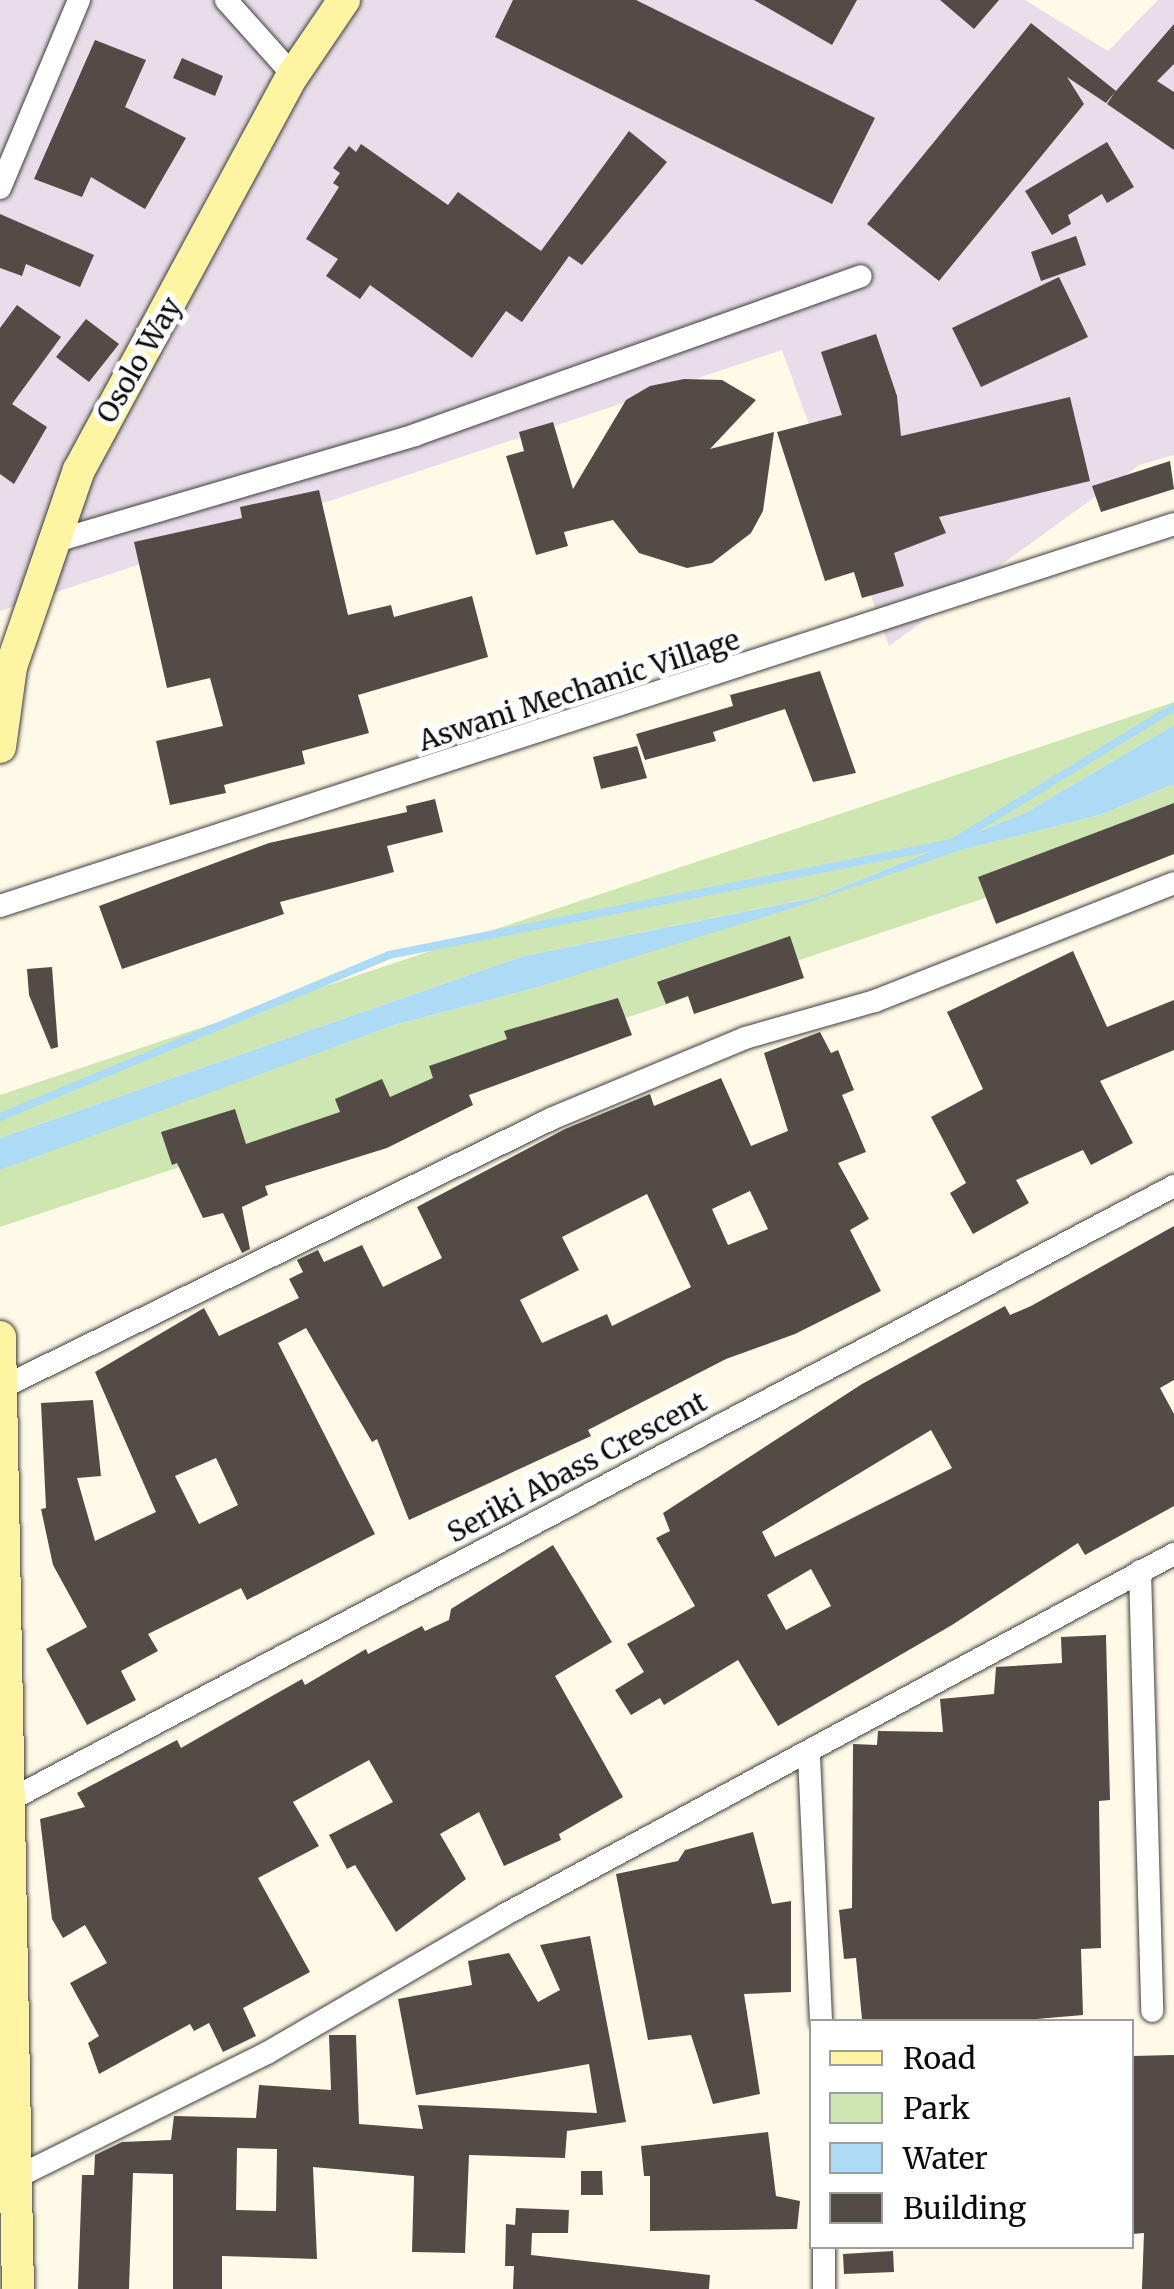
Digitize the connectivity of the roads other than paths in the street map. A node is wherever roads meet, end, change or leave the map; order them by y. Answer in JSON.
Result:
{"nodes":[{"id":1,"x":79,"y":0,"type":"edge"},
{"id":2,"x":226,"y":0,"type":"edge"},
{"id":3,"x":344,"y":0,"type":"edge"},
{"id":4,"x":293,"y":75,"type":"junction"},
{"id":5,"x":0,"y":188,"type":"edge"},
{"id":6,"x":862,"y":276,"type":"dead end"},
{"id":7,"x":1174,"y":524,"type":"edge"},
{"id":8,"x":49,"y":543,"type":"junction"},
{"id":9,"x":0,"y":747,"type":"edge"},
{"id":10,"x":1174,"y":884,"type":"edge"},
{"id":11,"x":0,"y":906,"type":"edge"},
{"id":12,"x":1174,"y":1186,"type":"edge"},
{"id":13,"x":0,"y":1337,"type":"edge"},
{"id":14,"x":1,"y":1388,"type":"edge"},
{"id":15,"x":1174,"y":1554,"type":"edge"},
{"id":16,"x":1140,"y":1572,"type":"junction"},
{"id":17,"x":809,"y":1756,"type":"junction"},
{"id":18,"x":8,"y":1801,"type":"junction"},
{"id":19,"x":5,"y":1916,"type":"edge"},
{"id":20,"x":1152,"y":2011,"type":"dead end"},
{"id":21,"x":821,"y":2019,"type":"edge"},
{"id":22,"x":6,"y":2114,"type":"edge"},
{"id":23,"x":17,"y":2177,"type":"junction"},
{"id":24,"x":824,"y":2249,"type":"edge"},
{"id":25,"x":18,"y":2289,"type":"edge"},
{"id":26,"x":824,"y":2289,"type":"edge"}],
"edges":[{"from":1,"to":5,"type":"street"},
{"from":2,"to":4,"type":"street"},
{"from":3,"to":4,"type":"main road","name":"Osolo Way"},
{"from":4,"to":8,"type":"main road","name":"Osolo Way"},
{"from":6,"to":8,"type":"street"},
{"from":7,"to":11,"type":"street","name":"Aswani Mechanic Village"},
{"from":8,"to":9,"type":"main road","name":"Osolo Way"},
{"from":10,"to":14,"type":"street"},
{"from":12,"to":18,"type":"street","name":"Seriki Abass Crescent"},
{"from":13,"to":14,"type":"main road"},
{"from":14,"to":18,"type":"main road"},
{"from":15,"to":16,"type":"street"},
{"from":16,"to":17,"type":"street"},
{"from":16,"to":20,"type":"street"},
{"from":17,"to":21,"type":"street"},
{"from":17,"to":23,"type":"street"},
{"from":18,"to":19,"type":"main road"},
{"from":19,"to":22,"type":"main road"},
{"from":22,"to":23,"type":"main road"},
{"from":23,"to":25,"type":"main road"},
{"from":24,"to":26,"type":"street"}]}
